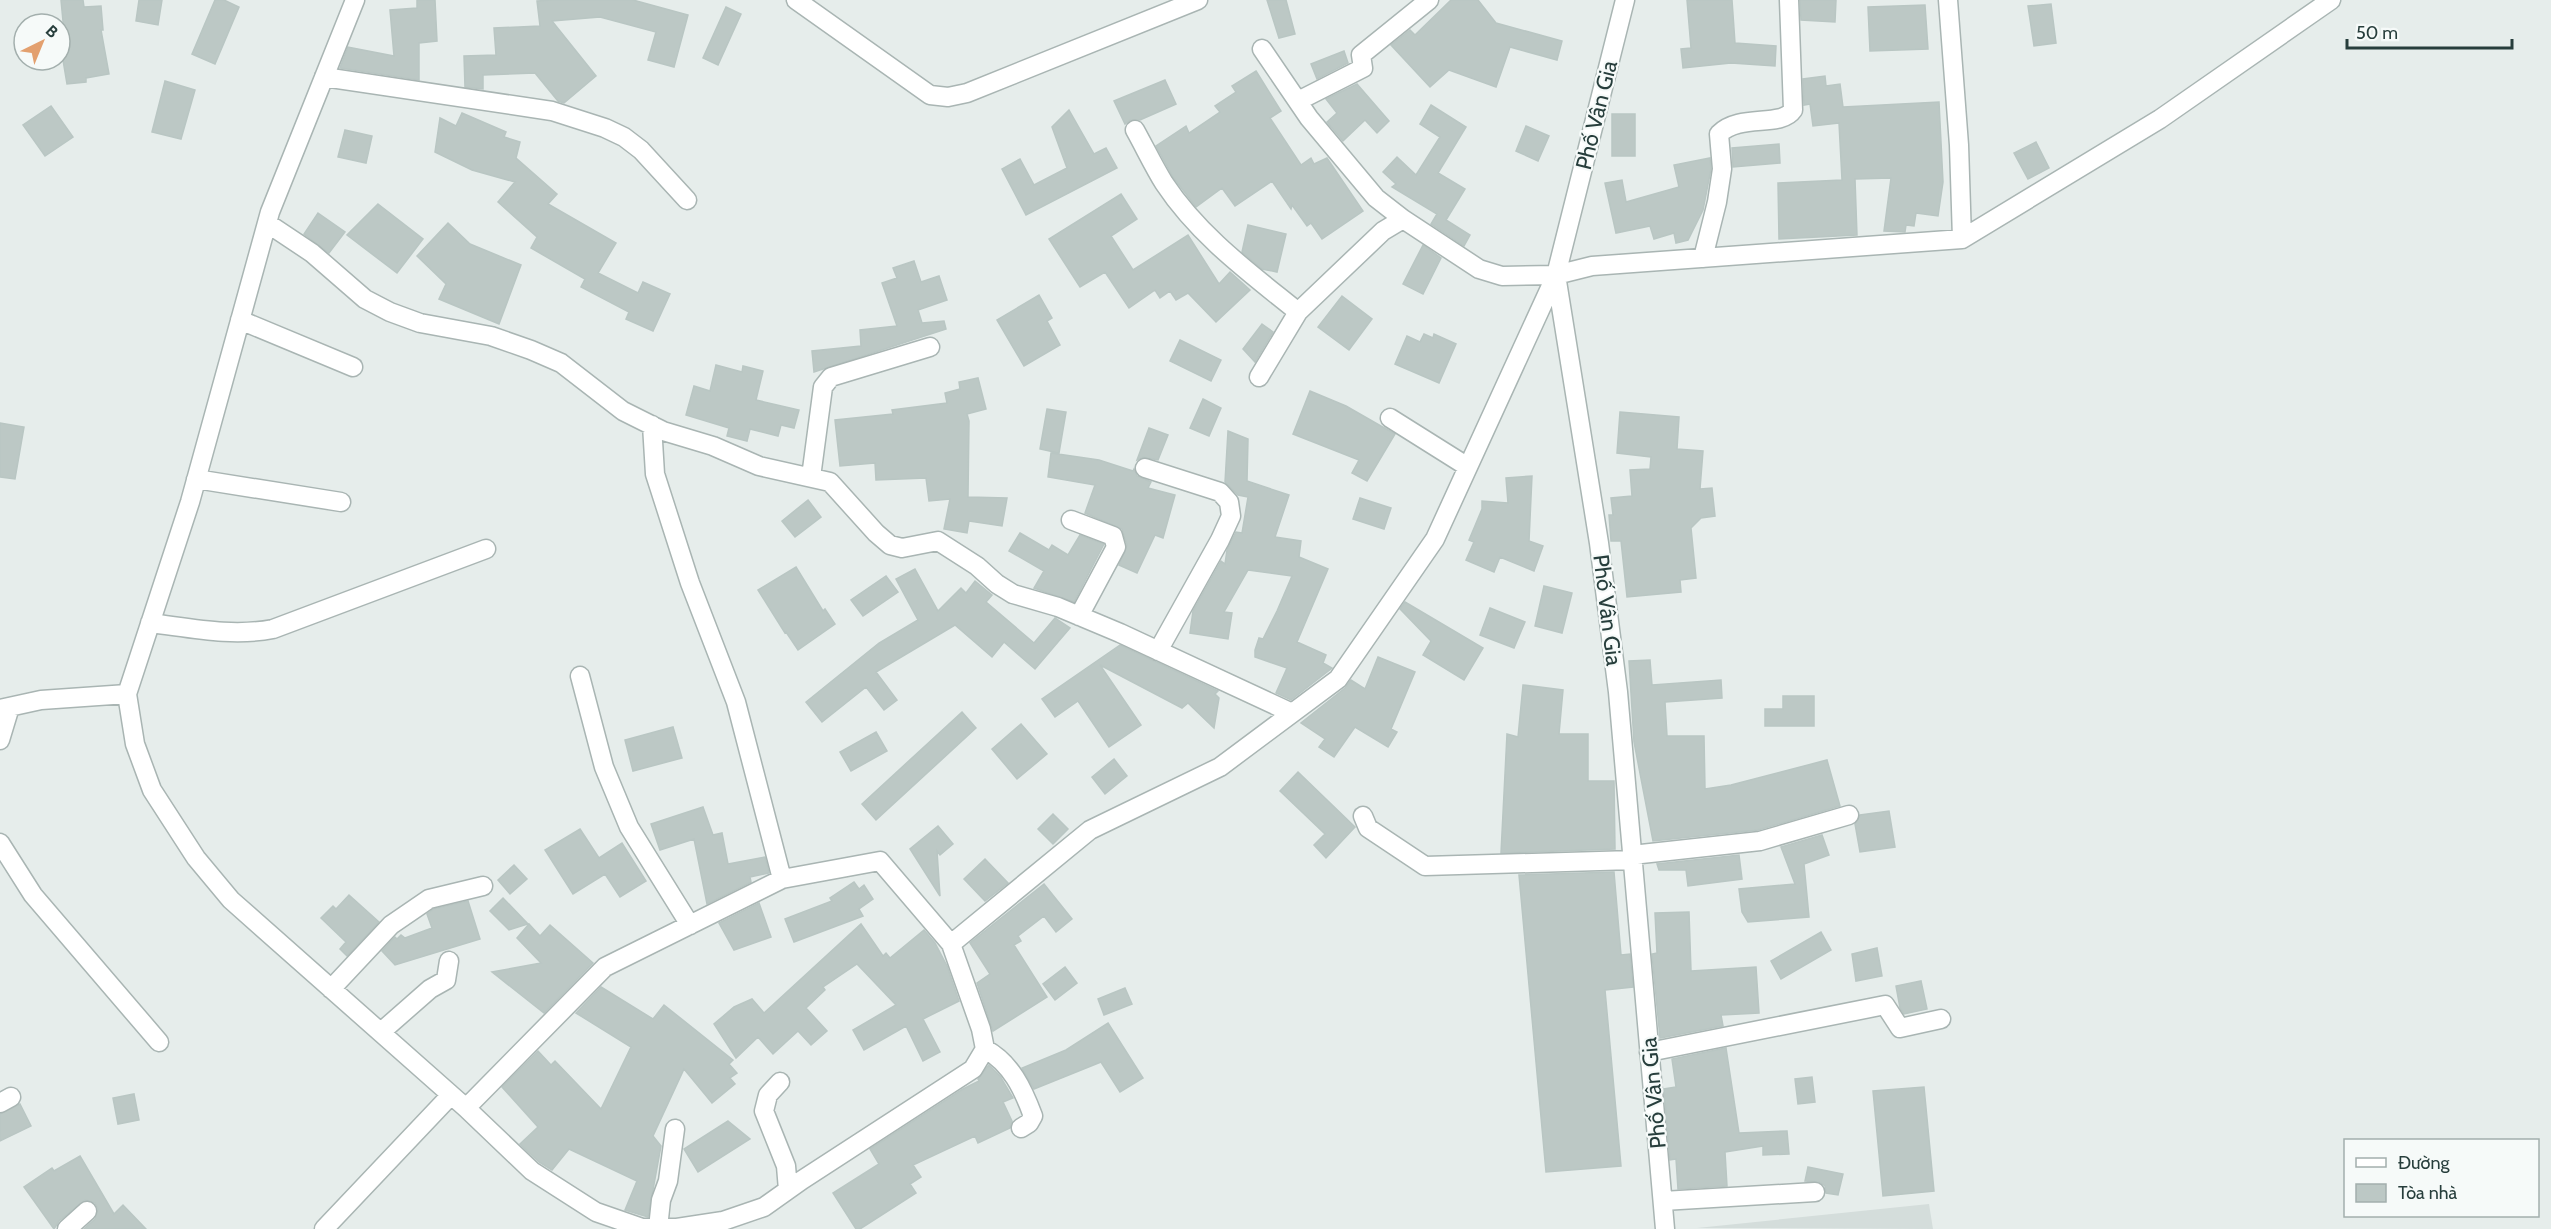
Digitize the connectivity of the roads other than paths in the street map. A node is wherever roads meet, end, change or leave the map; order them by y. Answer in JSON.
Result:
{"nodes":[{"id":1,"x":355,"y":0,"type":"edge"},
{"id":2,"x":796,"y":0,"type":"edge"},
{"id":3,"x":1198,"y":0,"type":"edge"},
{"id":4,"x":1429,"y":0,"type":"edge"},
{"id":5,"x":1625,"y":0,"type":"edge"},
{"id":6,"x":1789,"y":0,"type":"edge"},
{"id":7,"x":1948,"y":0,"type":"edge"},
{"id":8,"x":2331,"y":0,"type":"edge"},
{"id":9,"x":1262,"y":49,"type":"dead end"},
{"id":10,"x":324,"y":77,"type":"junction"},
{"id":11,"x":1298,"y":101,"type":"junction"},
{"id":12,"x":1135,"y":130,"type":"dead end"},
{"id":13,"x":687,"y":200,"type":"dead end"},
{"id":14,"x":1403,"y":219,"type":"junction"},
{"id":15,"x":267,"y":223,"type":"junction"},
{"id":16,"x":1962,"y":239,"type":"junction"},
{"id":17,"x":1703,"y":258,"type":"junction"},
{"id":18,"x":1556,"y":275,"type":"junction"},
{"id":19,"x":1298,"y":312,"type":"junction"},
{"id":20,"x":240,"y":320,"type":"junction"},
{"id":21,"x":930,"y":347,"type":"dead end"},
{"id":22,"x":353,"y":367,"type":"dead end"},
{"id":23,"x":1258,"y":377,"type":"dead end"},
{"id":24,"x":1390,"y":418,"type":"dead end"},
{"id":25,"x":652,"y":425,"type":"junction"},
{"id":26,"x":1468,"y":467,"type":"junction"},
{"id":27,"x":1145,"y":468,"type":"dead end"},
{"id":28,"x":811,"y":477,"type":"junction"},
{"id":29,"x":196,"y":479,"type":"junction"},
{"id":30,"x":341,"y":502,"type":"dead end"},
{"id":31,"x":1071,"y":520,"type":"dead end"},
{"id":32,"x":486,"y":549,"type":"dead end"},
{"id":33,"x":1079,"y":616,"type":"junction"},
{"id":34,"x":150,"y":623,"type":"junction"},
{"id":35,"x":1158,"y":651,"type":"junction"},
{"id":36,"x":580,"y":676,"type":"dead end"},
{"id":37,"x":127,"y":694,"type":"junction"},
{"id":38,"x":5,"y":708,"type":"edge"},
{"id":39,"x":1292,"y":714,"type":"junction"},
{"id":40,"x":0,"y":740,"type":"edge"},
{"id":41,"x":1849,"y":815,"type":"dead end"},
{"id":42,"x":1363,"y":816,"type":"dead end"},
{"id":43,"x":0,"y":843,"type":"edge"},
{"id":44,"x":1633,"y":857,"type":"junction"},
{"id":45,"x":782,"y":879,"type":"junction"},
{"id":46,"x":483,"y":886,"type":"dead end"},
{"id":47,"x":690,"y":925,"type":"junction"},
{"id":48,"x":951,"y":944,"type":"junction"},
{"id":49,"x":448,"y":961,"type":"dead end"},
{"id":50,"x":331,"y":988,"type":"junction"},
{"id":51,"x":1941,"y":1019,"type":"dead end"},
{"id":52,"x":381,"y":1032,"type":"junction"},
{"id":53,"x":159,"y":1042,"type":"dead end"},
{"id":54,"x":985,"y":1049,"type":"junction"},
{"id":55,"x":1649,"y":1052,"type":"junction"},
{"id":56,"x":780,"y":1082,"type":"dead end"},
{"id":57,"x":451,"y":1095,"type":"junction"},
{"id":58,"x":466,"y":1108,"type":"junction"},
{"id":59,"x":1021,"y":1128,"type":"dead end"},
{"id":60,"x":675,"y":1129,"type":"dead end"},
{"id":61,"x":788,"y":1190,"type":"junction"},
{"id":62,"x":1815,"y":1192,"type":"dead end"},
{"id":63,"x":1662,"y":1201,"type":"junction"},
{"id":64,"x":87,"y":1211,"type":"dead end"},
{"id":65,"x":647,"y":1228,"type":"edge"},
{"id":66,"x":67,"y":1229,"type":"edge"},
{"id":67,"x":324,"y":1229,"type":"edge"},
{"id":68,"x":1665,"y":1229,"type":"edge"}],
"edges":[{"from":1,"to":10,"type":"street"},
{"from":2,"to":3,"type":"street"},
{"from":4,"to":11,"type":"street"},
{"from":5,"to":18,"type":"street","name":"Phố Vân Gia"},
{"from":6,"to":17,"type":"street"},
{"from":7,"to":16,"type":"street"},
{"from":8,"to":16,"type":"street"},
{"from":9,"to":11,"type":"street"},
{"from":10,"to":13,"type":"street"},
{"from":10,"to":15,"type":"street"},
{"from":11,"to":14,"type":"street"},
{"from":12,"to":19,"type":"street"},
{"from":14,"to":18,"type":"street"},
{"from":14,"to":19,"type":"street"},
{"from":15,"to":20,"type":"street"},
{"from":15,"to":25,"type":"street"},
{"from":16,"to":17,"type":"street"},
{"from":17,"to":18,"type":"street"},
{"from":18,"to":26,"type":"street"},
{"from":18,"to":44,"type":"street","name":"Phố Vân Gia"},
{"from":19,"to":23,"type":"street"},
{"from":20,"to":22,"type":"street"},
{"from":20,"to":29,"type":"street"},
{"from":21,"to":28,"type":"street"},
{"from":24,"to":26,"type":"street"},
{"from":25,"to":28,"type":"street"},
{"from":25,"to":45,"type":"street"},
{"from":26,"to":39,"type":"street"},
{"from":27,"to":35,"type":"street"},
{"from":28,"to":33,"type":"street"},
{"from":29,"to":30,"type":"street"},
{"from":29,"to":34,"type":"street"},
{"from":31,"to":33,"type":"street"},
{"from":32,"to":34,"type":"street"},
{"from":33,"to":35,"type":"street"},
{"from":34,"to":37,"type":"street"},
{"from":35,"to":39,"type":"street"},
{"from":36,"to":47,"type":"street"},
{"from":37,"to":38,"type":"street"},
{"from":37,"to":50,"type":"street"},
{"from":38,"to":40,"type":"street"},
{"from":39,"to":48,"type":"street"},
{"from":41,"to":44,"type":"street"},
{"from":42,"to":44,"type":"street"},
{"from":43,"to":53,"type":"street"},
{"from":44,"to":55,"type":"street","name":"Phố Vân Gia"},
{"from":45,"to":47,"type":"street"},
{"from":45,"to":48,"type":"street"},
{"from":46,"to":50,"type":"street"},
{"from":47,"to":58,"type":"street"},
{"from":48,"to":54,"type":"street"},
{"from":49,"to":52,"type":"street"},
{"from":50,"to":52,"type":"street"},
{"from":51,"to":55,"type":"street"},
{"from":52,"to":57,"type":"street"},
{"from":54,"to":59,"type":"street"},
{"from":54,"to":61,"type":"street"},
{"from":55,"to":63,"type":"street","name":"Phố Vân Gia"},
{"from":56,"to":61,"type":"street"},
{"from":57,"to":58,"type":"street"},
{"from":57,"to":67,"type":"street"},
{"from":58,"to":65,"type":"street"},
{"from":60,"to":65,"type":"street"},
{"from":61,"to":65,"type":"street"},
{"from":62,"to":63,"type":"street"},
{"from":63,"to":68,"type":"street","name":"Phố Vân Gia"},
{"from":64,"to":66,"type":"street"}]}
